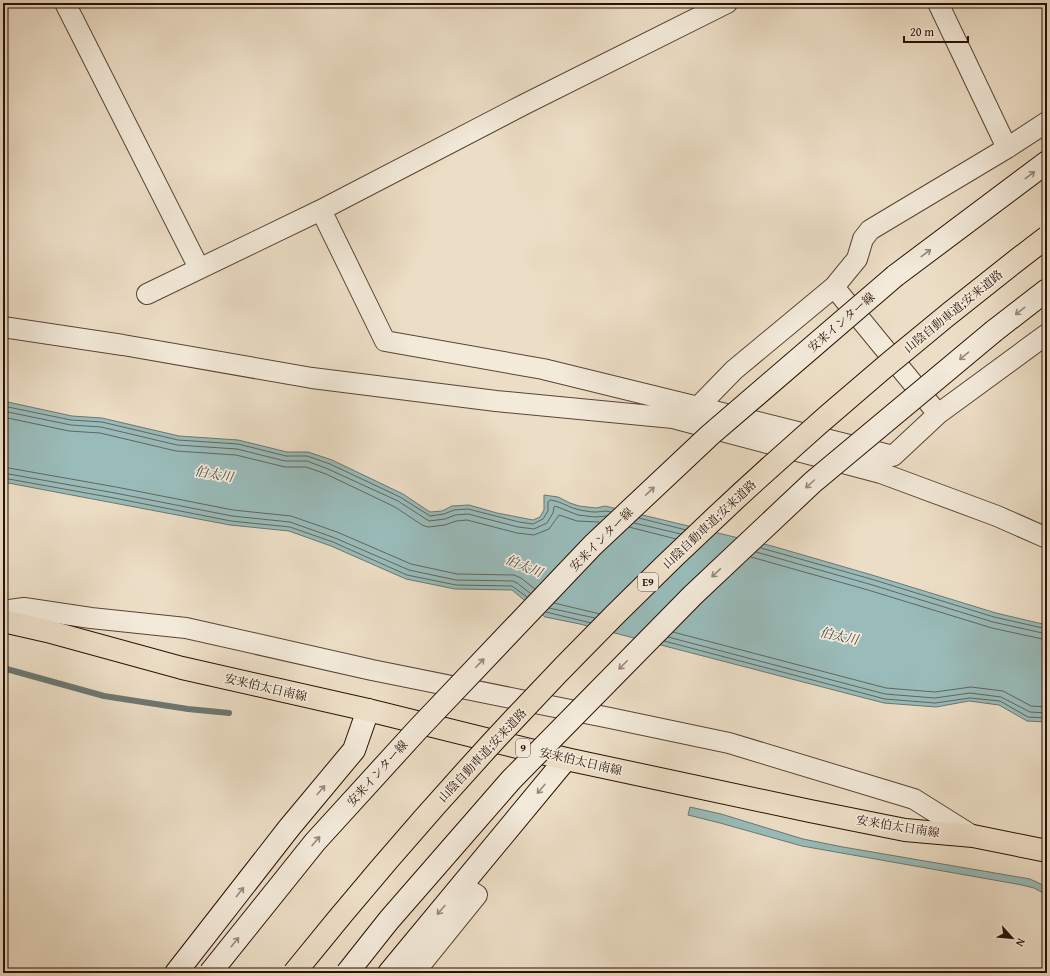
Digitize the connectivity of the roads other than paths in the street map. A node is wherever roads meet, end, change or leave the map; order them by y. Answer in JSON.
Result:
{"nodes":[{"id":1,"x":64,"y":3,"type":"edge"},
{"id":2,"x":727,"y":3,"type":"edge"},
{"id":3,"x":938,"y":3,"type":"edge"},
{"id":4,"x":1047,"y":122,"type":"edge"},
{"id":5,"x":1007,"y":148,"type":"junction"},
{"id":6,"x":1047,"y":162,"type":"edge"},
{"id":7,"x":321,"y":210,"type":"junction"},
{"id":8,"x":1047,"y":237,"type":"edge"},
{"id":9,"x":1047,"y":252,"type":"edge"},
{"id":10,"x":199,"y":268,"type":"junction"},
{"id":11,"x":834,"y":287,"type":"junction"},
{"id":12,"x":1047,"y":290,"type":"edge"},
{"id":13,"x":147,"y":294,"type":"dead end"},
{"id":14,"x":3,"y":327,"type":"edge"},
{"id":15,"x":1047,"y":334,"type":"edge"},
{"id":16,"x":698,"y":408,"type":"junction"},
{"id":17,"x":675,"y":410,"type":"junction"},
{"id":18,"x":938,"y":414,"type":"junction"},
{"id":19,"x":893,"y":456,"type":"junction"},
{"id":20,"x":881,"y":473,"type":"junction"},
{"id":21,"x":1047,"y":538,"type":"edge"},
{"id":22,"x":3,"y":611,"type":"edge"},
{"id":23,"x":3,"y":621,"type":"edge"},
{"id":24,"x":368,"y":710,"type":"junction"},
{"id":25,"x":566,"y":759,"type":"junction"},
{"id":26,"x":973,"y":836,"type":"junction"},
{"id":27,"x":1047,"y":851,"type":"edge"},
{"id":28,"x":461,"y":886,"type":"junction"},
{"id":29,"x":179,"y":970,"type":"edge"},
{"id":30,"x":210,"y":973,"type":"edge"},
{"id":31,"x":294,"y":973,"type":"edge"},
{"id":32,"x":310,"y":973,"type":"edge"},
{"id":33,"x":347,"y":973,"type":"edge"},
{"id":34,"x":389,"y":973,"type":"edge"},
{"id":35,"x":414,"y":973,"type":"edge"}],
"edges":[{"from":1,"to":10,"type":"street"},
{"from":2,"to":7,"type":"street"},
{"from":3,"to":5,"type":"street"},
{"from":4,"to":5,"type":"street"},
{"from":5,"to":11,"type":"street"},
{"from":30,"to":6,"type":"main road","name":"安来インター線","one_way":true,"bridge":true},
{"from":7,"to":10,"type":"street"},
{"from":7,"to":17,"type":"street"},
{"from":8,"to":31,"type":"main road","name":"山陰自動車道;安来道路","number":"E9","bridge":true},
{"from":9,"to":32,"type":"main road","name":"山陰自動車道;安来道路","number":"E9"},
{"from":10,"to":13,"type":"street"},
{"from":11,"to":16,"type":"street"},
{"from":11,"to":18,"type":"street"},
{"from":12,"to":33,"type":"main road","one_way":true,"bridge":true},
{"from":14,"to":17,"type":"street"},
{"from":15,"to":18,"type":"street"},
{"from":16,"to":17,"type":"street"},
{"from":16,"to":19,"type":"street"},
{"from":17,"to":20,"type":"street"},
{"from":18,"to":19,"type":"street"},
{"from":19,"to":20,"type":"street"},
{"from":20,"to":21,"type":"street"},
{"from":22,"to":26,"type":"street"},
{"from":23,"to":24,"type":"main road","name":"安来伯太日南線","number":"9"},
{"from":24,"to":25,"type":"main road","name":"安来伯太日南線","number":"9"},
{"from":29,"to":24,"type":"main road","one_way":true},
{"from":25,"to":26,"type":"main road","name":"安来伯太日南線","number":"9"},
{"from":25,"to":28,"type":"main road","one_way":true},
{"from":26,"to":27,"type":"main road","name":"安来伯太日南線","number":"9"},
{"from":28,"to":34,"type":"main road","one_way":true},
{"from":28,"to":35,"type":"street"}]}
